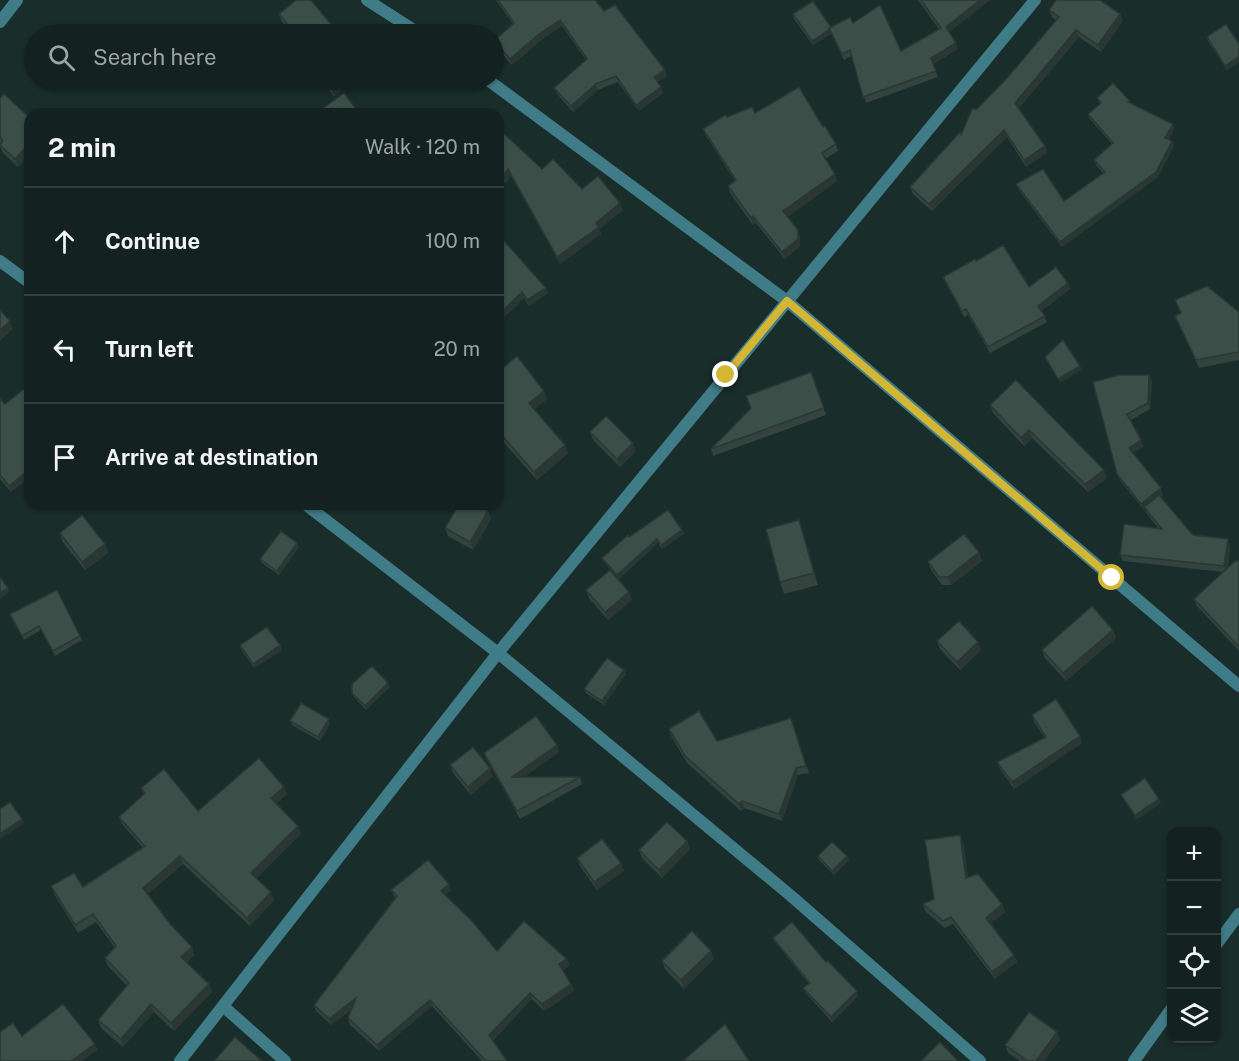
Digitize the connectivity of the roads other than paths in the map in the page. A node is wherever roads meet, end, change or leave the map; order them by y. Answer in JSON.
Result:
{"nodes":[{"id":1,"x":17,"y":0,"type":"edge"},
{"id":2,"x":367,"y":0,"type":"edge"},
{"id":3,"x":1035,"y":0,"type":"edge"},
{"id":4,"x":0,"y":22,"type":"edge"},
{"id":5,"x":404,"y":24,"type":"edge"},
{"id":6,"x":502,"y":90,"type":"edge"},
{"id":7,"x":0,"y":261,"type":"edge"},
{"id":8,"x":24,"y":279,"type":"edge"},
{"id":9,"x":787,"y":301,"type":"junction"},
{"id":10,"x":313,"y":510,"type":"edge"},
{"id":11,"x":498,"y":653,"type":"junction"},
{"id":12,"x":1239,"y":686,"type":"edge"},
{"id":13,"x":1239,"y":914,"type":"edge"},
{"id":14,"x":1221,"y":938,"type":"edge"},
{"id":15,"x":223,"y":1006,"type":"junction"},
{"id":16,"x":1167,"y":1015,"type":"edge"},
{"id":17,"x":180,"y":1061,"type":"edge"},
{"id":18,"x":285,"y":1061,"type":"edge"},
{"id":19,"x":980,"y":1061,"type":"edge"},
{"id":20,"x":1134,"y":1061,"type":"edge"}],
"edges":[{"from":1,"to":4,"type":"street"},
{"from":2,"to":5,"type":"street"},
{"from":3,"to":9,"type":"street"},
{"from":6,"to":9,"type":"street"},
{"from":7,"to":8,"type":"street"},
{"from":9,"to":11,"type":"street"},
{"from":9,"to":12,"type":"street"},
{"from":10,"to":11,"type":"street"},
{"from":11,"to":15,"type":"street"},
{"from":11,"to":19,"type":"street"},
{"from":13,"to":14,"type":"street"},
{"from":15,"to":17,"type":"street"},
{"from":15,"to":18,"type":"street"},
{"from":16,"to":20,"type":"street"}]}
